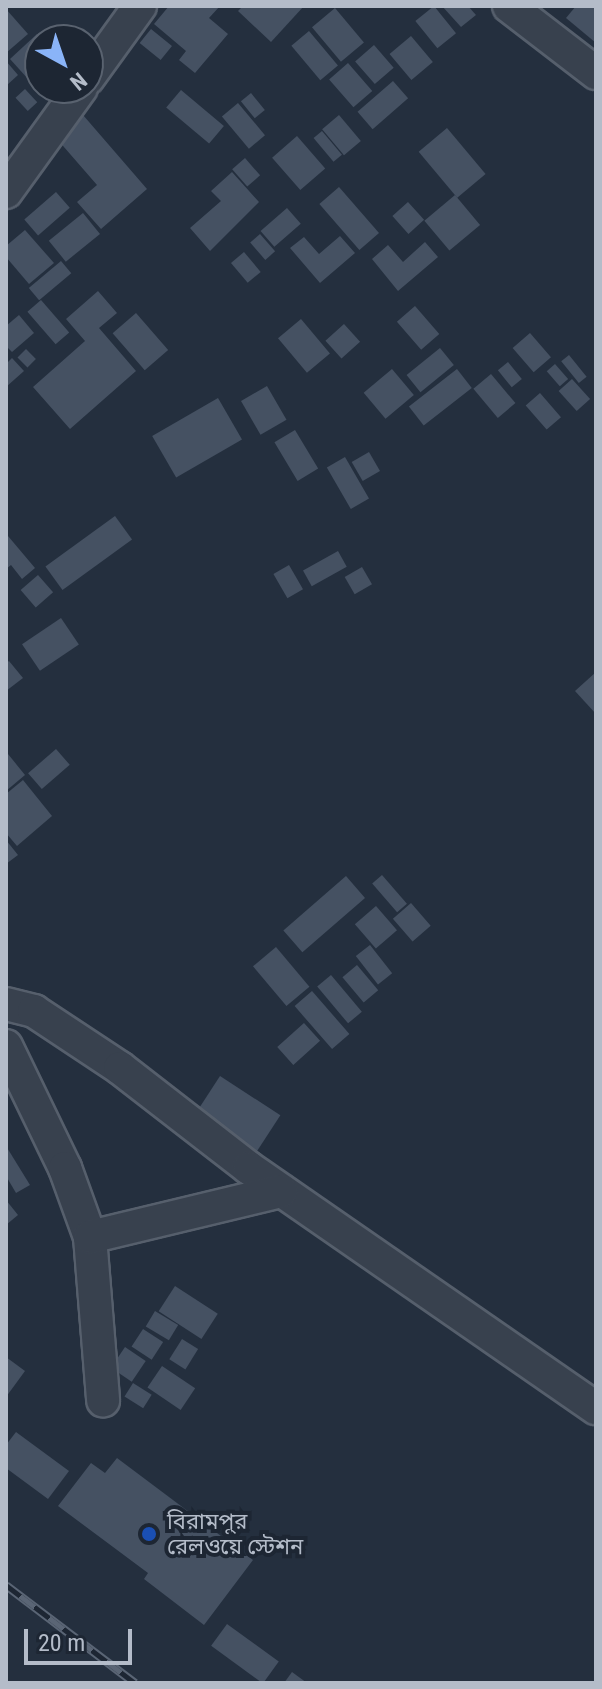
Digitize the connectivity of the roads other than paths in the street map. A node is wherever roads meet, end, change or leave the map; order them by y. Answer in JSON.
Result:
{"nodes":[{"id":1,"x":140,"y":6,"type":"edge"},
{"id":2,"x":509,"y":6,"type":"edge"},
{"id":3,"x":104,"y":56,"type":"edge"},
{"id":4,"x":596,"y":73,"type":"edge"},
{"id":5,"x":69,"y":104,"type":"edge"},
{"id":6,"x":6,"y":192,"type":"edge"},
{"id":7,"x":6,"y":1004,"type":"edge"},
{"id":8,"x":6,"y":1046,"type":"edge"},
{"id":9,"x":282,"y":1191,"type":"junction"},
{"id":10,"x":90,"y":1237,"type":"junction"},
{"id":11,"x":103,"y":1400,"type":"dead end"},
{"id":12,"x":596,"y":1408,"type":"edge"}],
"edges":[{"from":1,"to":3,"type":"street"},
{"from":2,"to":4,"type":"street"},
{"from":5,"to":6,"type":"street"},
{"from":7,"to":9,"type":"street"},
{"from":8,"to":10,"type":"street"},
{"from":9,"to":10,"type":"street"},
{"from":9,"to":12,"type":"street"},
{"from":10,"to":11,"type":"street"}]}
